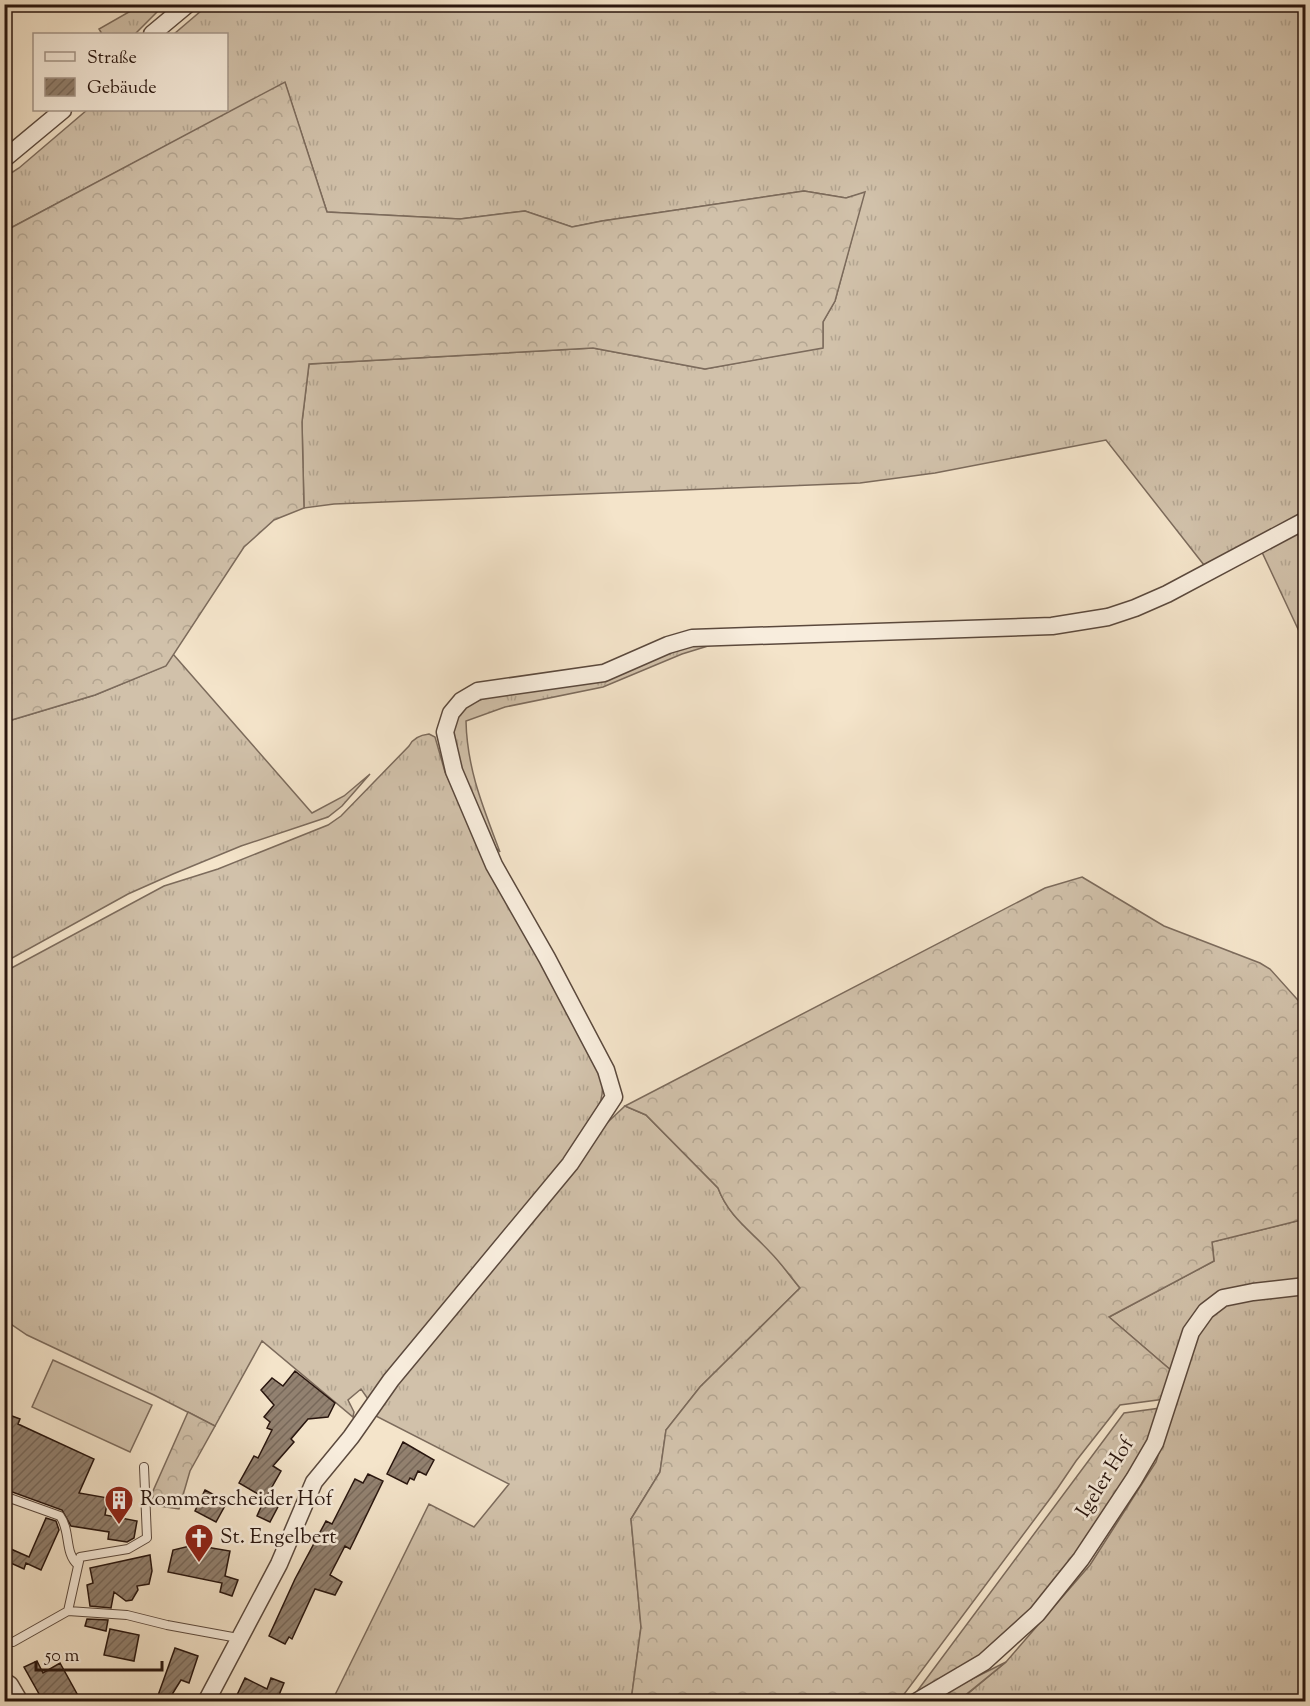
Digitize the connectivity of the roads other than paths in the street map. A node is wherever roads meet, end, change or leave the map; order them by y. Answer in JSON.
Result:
{"nodes":[{"id":1,"x":188,"y":4,"type":"edge"},
{"id":2,"x":153,"y":33,"type":"edge"},
{"id":3,"x":62,"y":111,"type":"edge"},
{"id":4,"x":4,"y":159,"type":"edge"},
{"id":5,"x":1305,"y":520,"type":"edge"},
{"id":6,"x":1305,"y":1286,"type":"edge"},
{"id":7,"x":144,"y":1467,"type":"dead end"},
{"id":8,"x":4,"y":1496,"type":"edge"},
{"id":9,"x":78,"y":1565,"type":"junction"},
{"id":10,"x":68,"y":1611,"type":"junction"},
{"id":11,"x":238,"y":1638,"type":"junction"},
{"id":12,"x":4,"y":1642,"type":"edge"},
{"id":13,"x":4,"y":1681,"type":"edge"},
{"id":14,"x":20,"y":1701,"type":"edge"},
{"id":15,"x":206,"y":1701,"type":"edge"},
{"id":16,"x":916,"y":1701,"type":"edge"}],
"edges":[{"from":1,"to":2,"type":"street"},
{"from":3,"to":4,"type":"street"},
{"from":5,"to":11,"type":"street"},
{"from":6,"to":16,"type":"street","name":"Igeler Hof"},
{"from":7,"to":9,"type":"lane"},
{"from":8,"to":9,"type":"lane"},
{"from":9,"to":10,"type":"lane"},
{"from":10,"to":11,"type":"lane"},
{"from":10,"to":12,"type":"lane"},
{"from":11,"to":15,"type":"street"},
{"from":13,"to":14,"type":"street"}]}
